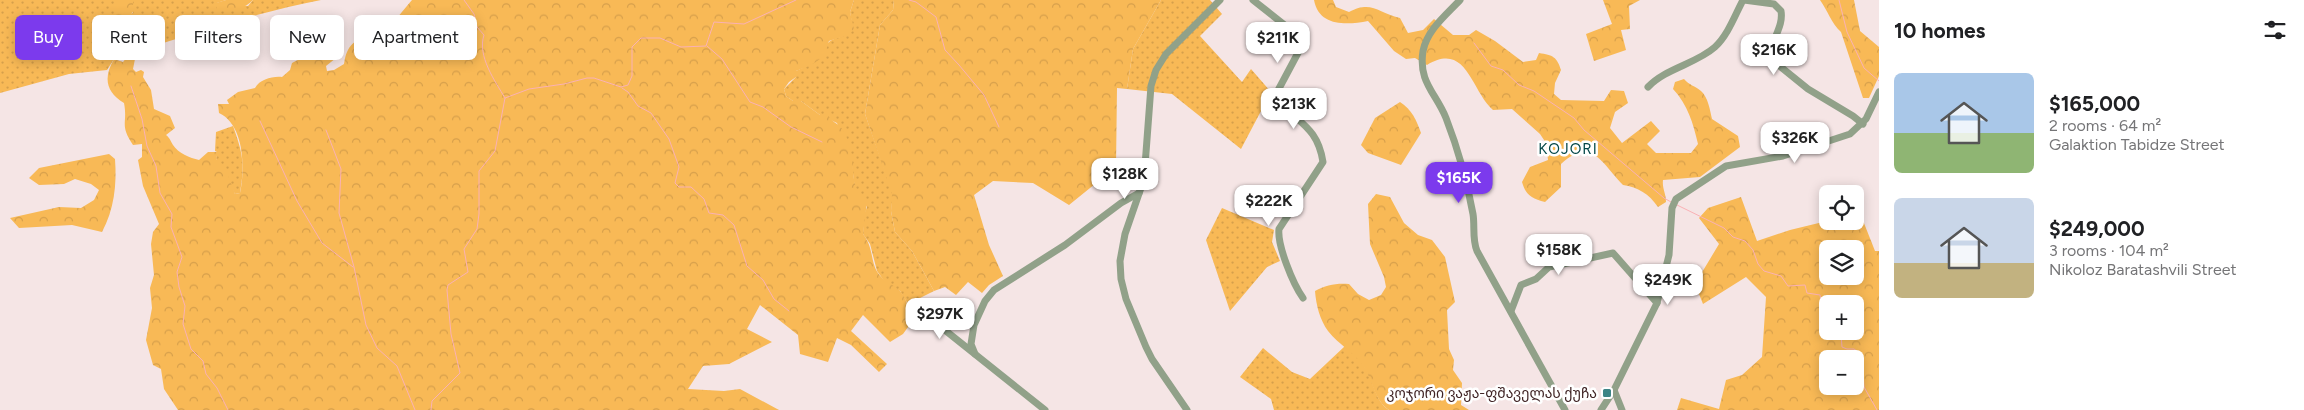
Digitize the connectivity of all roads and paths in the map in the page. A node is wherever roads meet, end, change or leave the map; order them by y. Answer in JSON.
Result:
{"nodes":[{"id":1,"x":1220,"y":0,"type":"edge"},
{"id":2,"x":1252,"y":0,"type":"edge"},
{"id":3,"x":1460,"y":0,"type":"edge"},
{"id":4,"x":1743,"y":0,"type":"edge"},
{"id":5,"x":1648,"y":87,"type":"dead end"},
{"id":6,"x":1879,"y":92,"type":"edge"},
{"id":7,"x":1863,"y":124,"type":"junction"},
{"id":8,"x":1139,"y":193,"type":"junction"},
{"id":9,"x":1303,"y":298,"type":"dead end"},
{"id":10,"x":1657,"y":303,"type":"junction"},
{"id":11,"x":923,"y":306,"type":"dead end"},
{"id":12,"x":1510,"y":311,"type":"junction"},
{"id":13,"x":975,"y":354,"type":"junction"},
{"id":14,"x":1614,"y":390,"type":"junction"},
{"id":15,"x":1045,"y":410,"type":"edge"},
{"id":16,"x":1187,"y":410,"type":"edge"},
{"id":17,"x":1565,"y":410,"type":"edge"},
{"id":18,"x":1601,"y":410,"type":"edge"},
{"id":19,"x":1622,"y":410,"type":"edge"}],
"edges":[{"from":1,"to":8,"type":"street"},
{"from":2,"to":9,"type":"street"},
{"from":3,"to":12,"type":"street"},
{"from":4,"to":5,"type":"street"},
{"from":4,"to":7,"type":"street"},
{"from":6,"to":7,"type":"street"},
{"from":7,"to":10,"type":"street"},
{"from":8,"to":13,"type":"street"},
{"from":8,"to":16,"type":"street"},
{"from":10,"to":12,"type":"street"},
{"from":10,"to":14,"type":"street"},
{"from":11,"to":13,"type":"street"},
{"from":12,"to":17,"type":"street"},
{"from":13,"to":15,"type":"street"},
{"from":14,"to":18,"type":"street"},
{"from":14,"to":19,"type":"street"}]}
